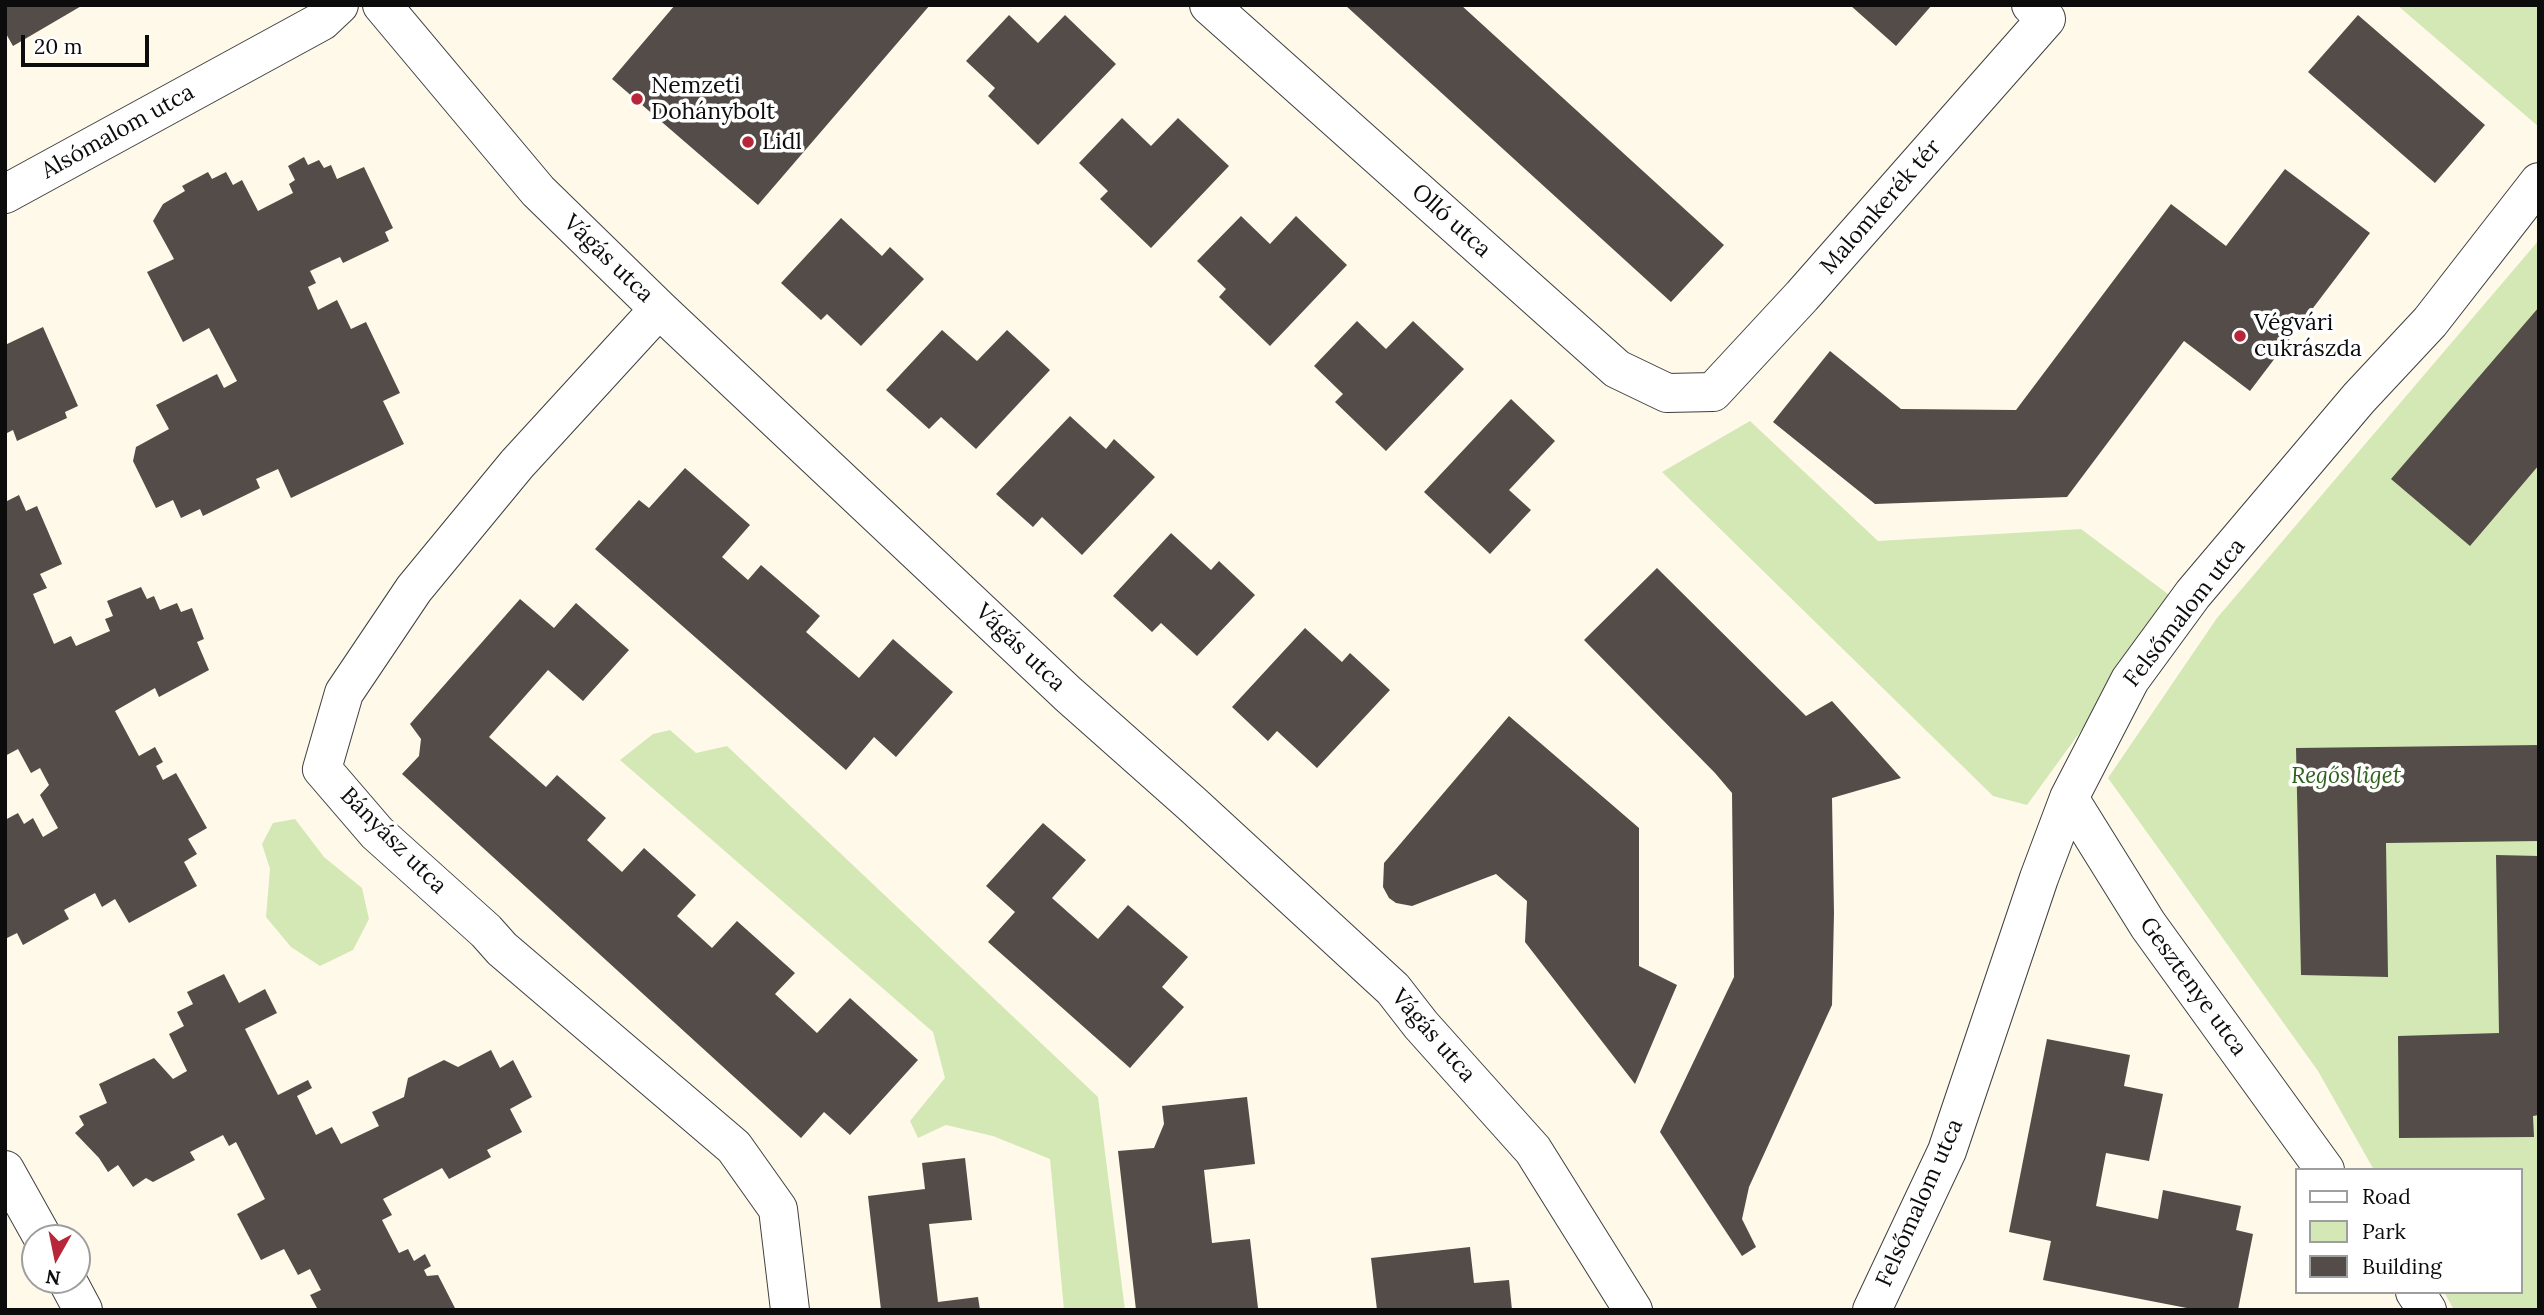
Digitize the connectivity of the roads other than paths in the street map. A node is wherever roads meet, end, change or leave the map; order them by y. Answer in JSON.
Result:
{"nodes":[{"id":1,"x":339,"y":5,"type":"edge"},
{"id":2,"x":382,"y":5,"type":"edge"},
{"id":3,"x":1209,"y":5,"type":"edge"},
{"id":4,"x":2039,"y":12,"type":"edge"},
{"id":5,"x":2539,"y":182,"type":"edge"},
{"id":6,"x":5,"y":194,"type":"edge"},
{"id":7,"x":659,"y":309,"type":"junction"},
{"id":8,"x":1713,"y":392,"type":"joint"},
{"id":9,"x":2068,"y":798,"type":"junction"},
{"id":10,"x":2324,"y":1168,"type":"edge"},
{"id":11,"x":5,"y":1170,"type":"edge"},
{"id":12,"x":35,"y":1224,"type":"edge"},
{"id":13,"x":74,"y":1294,"type":"edge"},
{"id":14,"x":2415,"y":1294,"type":"edge"},
{"id":15,"x":83,"y":1310,"type":"edge"},
{"id":16,"x":790,"y":1310,"type":"edge"},
{"id":17,"x":1633,"y":1310,"type":"edge"},
{"id":18,"x":1872,"y":1310,"type":"edge"},
{"id":19,"x":2427,"y":1310,"type":"edge"}],
"edges":[{"from":1,"to":6,"type":"street","name":"Alsómalom utca"},
{"from":2,"to":7,"type":"street","name":"Vágás utca"},
{"from":3,"to":8,"type":"street","name":"Olló utca"},
{"from":4,"to":8,"type":"street","name":"Malomkerék tér"},
{"from":5,"to":9,"type":"street","name":"Felsőmalom utca"},
{"from":7,"to":16,"type":"street","name":"Bányász utca"},
{"from":7,"to":17,"type":"street","name":"Vágás utca"},
{"from":9,"to":10,"type":"street","name":"Gesztenye utca"},
{"from":9,"to":18,"type":"street","name":"Felsőmalom utca"},
{"from":11,"to":12,"type":"street"},
{"from":13,"to":15,"type":"street"},
{"from":14,"to":19,"type":"street"}]}
